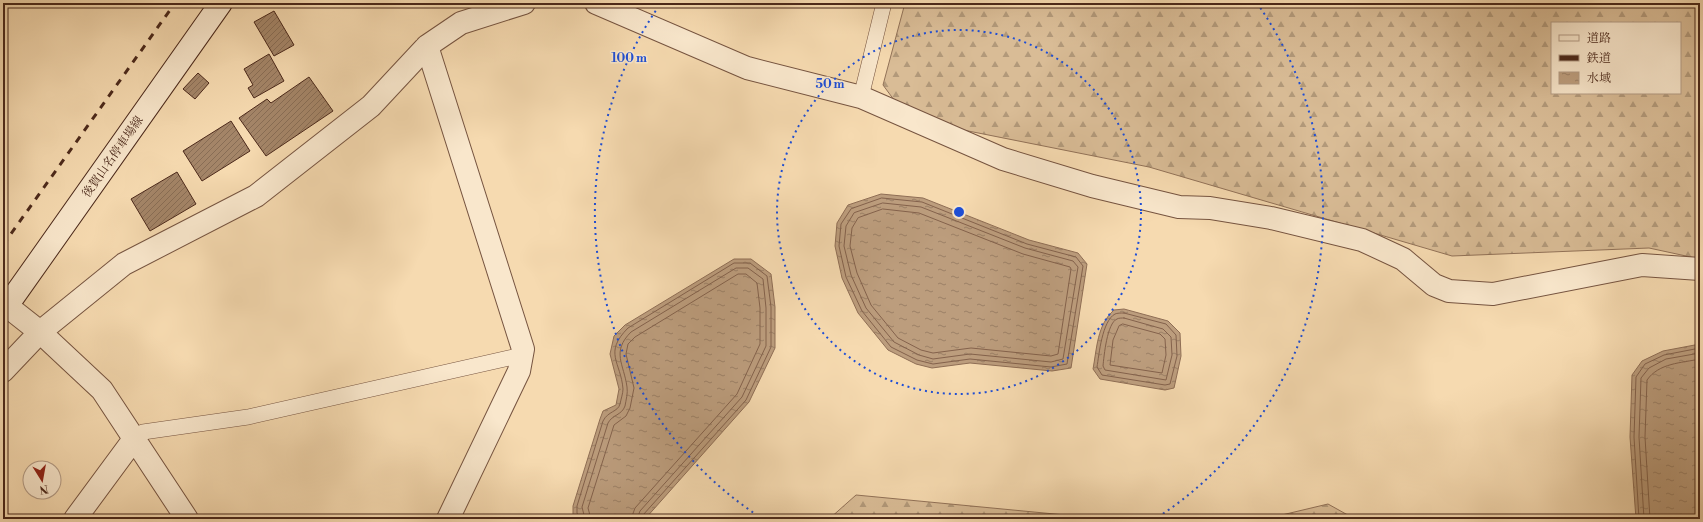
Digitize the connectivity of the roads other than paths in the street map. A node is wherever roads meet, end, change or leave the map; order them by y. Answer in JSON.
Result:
{"nodes":[{"id":1,"x":221,"y":3,"type":"edge"},
{"id":2,"x":524,"y":3,"type":"edge"},
{"id":3,"x":596,"y":3,"type":"edge"},
{"id":4,"x":884,"y":3,"type":"edge"},
{"id":5,"x":427,"y":46,"type":"junction"},
{"id":6,"x":861,"y":97,"type":"junction"},
{"id":7,"x":1700,"y":269,"type":"edge"},
{"id":8,"x":5,"y":305,"type":"edge"},
{"id":9,"x":40,"y":332,"type":"junction"},
{"id":10,"x":522,"y":355,"type":"junction"},
{"id":11,"x":3,"y":371,"type":"edge"},
{"id":12,"x":134,"y":439,"type":"junction"},
{"id":13,"x":75,"y":519,"type":"edge"},
{"id":14,"x":187,"y":519,"type":"edge"},
{"id":15,"x":448,"y":519,"type":"edge"}],
"edges":[{"from":1,"to":8,"type":"street","name":"後賀山名停車場線"},
{"from":2,"to":5,"type":"street"},
{"from":3,"to":6,"type":"street"},
{"from":4,"to":6,"type":"lane"},
{"from":5,"to":9,"type":"street"},
{"from":5,"to":10,"type":"street"},
{"from":6,"to":7,"type":"street"},
{"from":8,"to":9,"type":"street"},
{"from":9,"to":11,"type":"street"},
{"from":9,"to":12,"type":"street"},
{"from":10,"to":12,"type":"lane"},
{"from":10,"to":15,"type":"street"},
{"from":12,"to":13,"type":"street"},
{"from":12,"to":14,"type":"street"}]}
